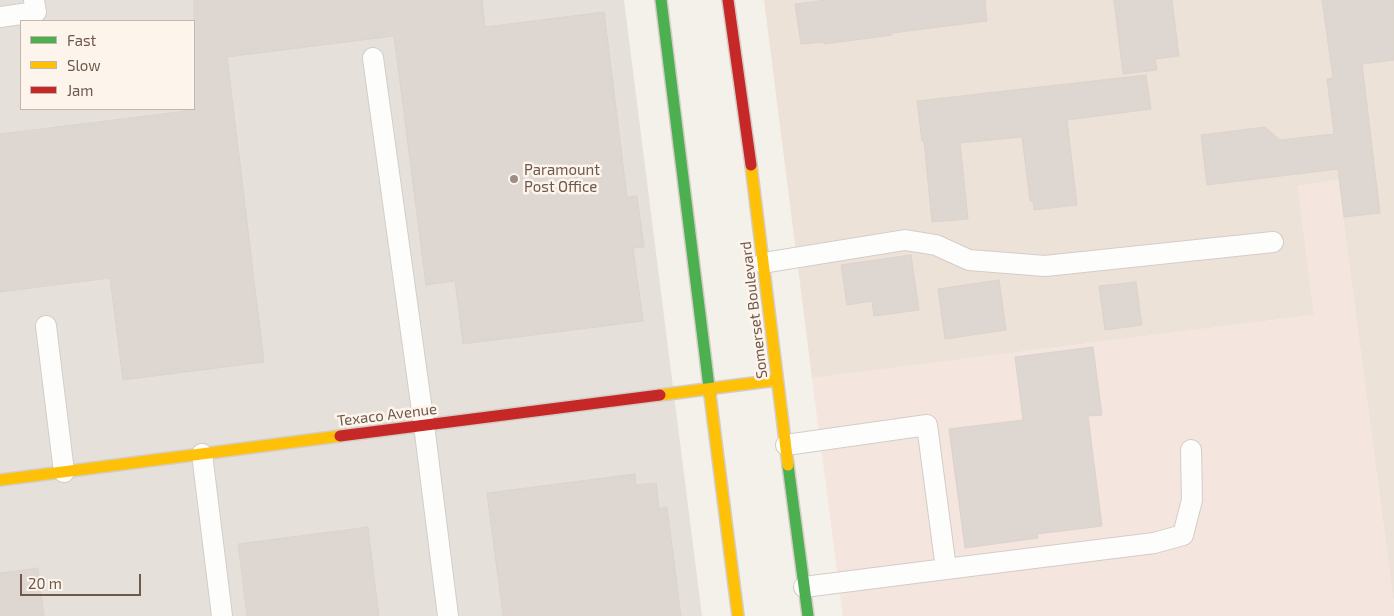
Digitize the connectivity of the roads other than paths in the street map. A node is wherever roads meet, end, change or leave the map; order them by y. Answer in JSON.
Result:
{"nodes":[{"id":1,"x":34,"y":0,"type":"edge"},
{"id":2,"x":661,"y":0,"type":"edge"},
{"id":3,"x":728,"y":0,"type":"edge"},
{"id":4,"x":0,"y":17,"type":"edge"},
{"id":5,"x":373,"y":58,"type":"dead end"},
{"id":6,"x":1273,"y":242,"type":"dead end"},
{"id":7,"x":763,"y":262,"type":"junction"},
{"id":8,"x":46,"y":326,"type":"dead end"},
{"id":9,"x":777,"y":380,"type":"junction"},
{"id":10,"x":709,"y":388,"type":"junction"},
{"id":11,"x":424,"y":425,"type":"junction"},
{"id":12,"x":786,"y":445,"type":"junction"},
{"id":13,"x":1190,"y":450,"type":"dead end"},
{"id":14,"x":202,"y":454,"type":"junction"},
{"id":15,"x":64,"y":472,"type":"junction"},
{"id":16,"x":0,"y":480,"type":"edge"},
{"id":17,"x":946,"y":569,"type":"junction"},
{"id":18,"x":804,"y":587,"type":"junction"},
{"id":19,"x":222,"y":616,"type":"edge"},
{"id":20,"x":448,"y":616,"type":"edge"},
{"id":21,"x":738,"y":616,"type":"edge"},
{"id":22,"x":808,"y":616,"type":"edge"}],
"edges":[{"from":1,"to":4,"type":"lane"},
{"from":2,"to":10,"type":"main road"},
{"from":3,"to":7,"type":"main road","name":"Somerset Boulevard"},
{"from":5,"to":11,"type":"lane"},
{"from":6,"to":7,"type":"lane"},
{"from":7,"to":9,"type":"main road","name":"Somerset Boulevard"},
{"from":8,"to":15,"type":"lane"},
{"from":9,"to":10,"type":"main road","name":"Texaco Avenue"},
{"from":9,"to":12,"type":"main road","name":"Somerset Boulevard"},
{"from":10,"to":11,"type":"main road","name":"Texaco Avenue"},
{"from":10,"to":21,"type":"main road"},
{"from":11,"to":14,"type":"main road","name":"Texaco Avenue"},
{"from":11,"to":20,"type":"lane"},
{"from":12,"to":17,"type":"lane"},
{"from":12,"to":18,"type":"main road","name":"Somerset Boulevard"},
{"from":13,"to":17,"type":"lane"},
{"from":14,"to":15,"type":"main road","name":"Texaco Avenue"},
{"from":14,"to":19,"type":"lane"},
{"from":15,"to":16,"type":"main road","name":"Texaco Avenue"},
{"from":17,"to":18,"type":"lane"},
{"from":18,"to":22,"type":"main road","name":"Somerset Boulevard"}]}
